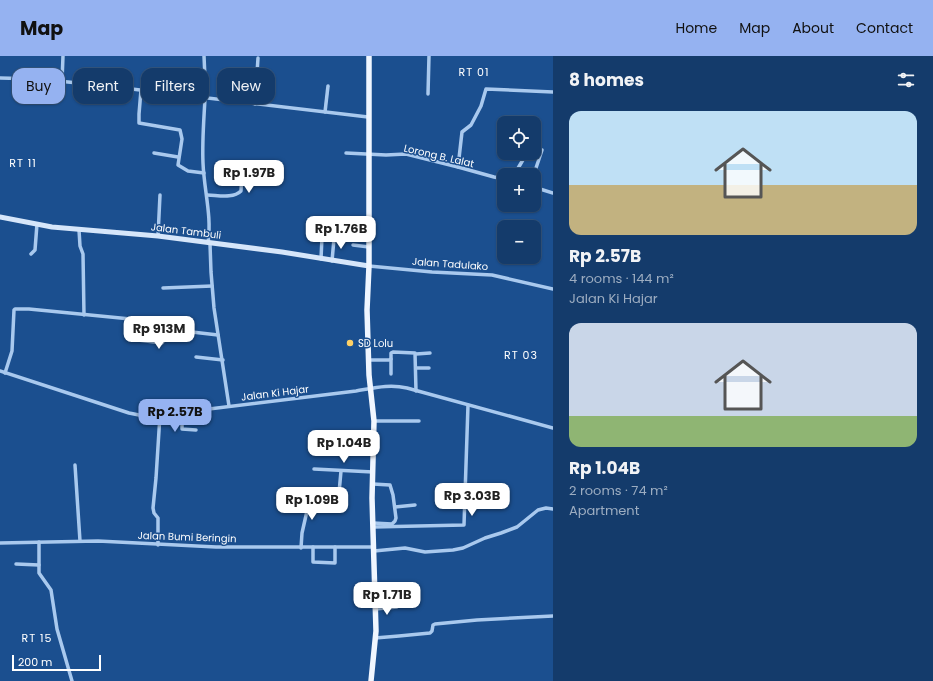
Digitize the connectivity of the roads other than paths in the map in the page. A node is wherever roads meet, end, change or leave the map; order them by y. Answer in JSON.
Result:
{"nodes":[{"id":1,"x":63,"y":56,"type":"edge"},
{"id":2,"x":204,"y":56,"type":"edge"},
{"id":3,"x":369,"y":56,"type":"edge"},
{"id":4,"x":429,"y":56,"type":"edge"},
{"id":5,"x":258,"y":58,"type":"dead end"},
{"id":6,"x":63,"y":68,"type":"edge"},
{"id":7,"x":205,"y":68,"type":"edge"},
{"id":8,"x":257,"y":68,"type":"edge"},
{"id":9,"x":0,"y":78,"type":"edge"},
{"id":10,"x":12,"y":79,"type":"edge"},
{"id":11,"x":65,"y":81,"type":"edge"},
{"id":12,"x":328,"y":86,"type":"dead end"},
{"id":13,"x":141,"y":90,"type":"joint"},
{"id":14,"x":553,"y":92,"type":"edge"},
{"id":15,"x":428,"y":94,"type":"dead end"},
{"id":16,"x":204,"y":104,"type":"edge"},
{"id":17,"x":255,"y":104,"type":"edge"},
{"id":18,"x":325,"y":112,"type":"junction"},
{"id":19,"x":368,"y":117,"type":"junction"},
{"id":20,"x":542,"y":150,"type":"dead end"},
{"id":21,"x":154,"y":153,"type":"dead end"},
{"id":22,"x":346,"y":153,"type":"dead end"},
{"id":23,"x":369,"y":154,"type":"junction"},
{"id":24,"x":178,"y":157,"type":"junction"},
{"id":25,"x":458,"y":167,"type":"junction"},
{"id":26,"x":536,"y":168,"type":"edge"},
{"id":27,"x":242,"y":171,"type":"dead end"},
{"id":28,"x":204,"y":173,"type":"junction"},
{"id":29,"x":497,"y":178,"type":"edge"},
{"id":30,"x":541,"y":190,"type":"edge"},
{"id":31,"x":553,"y":193,"type":"edge"},
{"id":32,"x":160,"y":195,"type":"dead end"},
{"id":33,"x":207,"y":195,"type":"junction"},
{"id":34,"x":0,"y":217,"type":"edge"},
{"id":35,"x":37,"y":224,"type":"junction"},
{"id":36,"x":79,"y":230,"type":"junction"},
{"id":37,"x":158,"y":236,"type":"junction"},
{"id":38,"x":322,"y":237,"type":"dead end"},
{"id":39,"x":334,"y":239,"type":"dead end"},
{"id":40,"x":209,"y":244,"type":"junction"},
{"id":41,"x":353,"y":245,"type":"dead end"},
{"id":42,"x":369,"y":247,"type":"junction"},
{"id":43,"x":31,"y":254,"type":"dead end"},
{"id":44,"x":321,"y":259,"type":"junction"},
{"id":45,"x":332,"y":261,"type":"junction"},
{"id":46,"x":369,"y":266,"type":"junction"},
{"id":47,"x":212,"y":286,"type":"junction"},
{"id":48,"x":163,"y":288,"type":"dead end"},
{"id":49,"x":553,"y":289,"type":"edge"},
{"id":50,"x":84,"y":315,"type":"junction"},
{"id":51,"x":166,"y":329,"type":"junction"},
{"id":52,"x":218,"y":335,"type":"junction"},
{"id":53,"x":130,"y":339,"type":"dead end"},
{"id":54,"x":430,"y":352,"type":"dead end"},
{"id":55,"x":416,"y":354,"type":"junction"},
{"id":56,"x":196,"y":357,"type":"dead end"},
{"id":57,"x":391,"y":359,"type":"junction"},
{"id":58,"x":223,"y":360,"type":"junction"},
{"id":59,"x":368,"y":360,"type":"junction"},
{"id":60,"x":416,"y":368,"type":"junction"},
{"id":61,"x":429,"y":368,"type":"dead end"},
{"id":62,"x":0,"y":372,"type":"edge"},
{"id":63,"x":5,"y":373,"type":"junction"},
{"id":64,"x":391,"y":374,"type":"dead end"},
{"id":65,"x":371,"y":388,"type":"junction"},
{"id":66,"x":416,"y":391,"type":"junction"},
{"id":67,"x":468,"y":405,"type":"junction"},
{"id":68,"x":229,"y":406,"type":"junction"},
{"id":69,"x":182,"y":412,"type":"junction"},
{"id":70,"x":160,"y":415,"type":"junction"},
{"id":71,"x":374,"y":421,"type":"junction"},
{"id":72,"x":419,"y":421,"type":"dead end"},
{"id":73,"x":553,"y":428,"type":"edge"},
{"id":74,"x":196,"y":430,"type":"dead end"},
{"id":75,"x":74,"y":465,"type":"dead end"},
{"id":76,"x":314,"y":469,"type":"dead end"},
{"id":77,"x":341,"y":471,"type":"junction"},
{"id":78,"x":373,"y":472,"type":"junction"},
{"id":79,"x":373,"y":484,"type":"junction"},
{"id":80,"x":339,"y":493,"type":"dead end"},
{"id":81,"x":307,"y":494,"type":"dead end"},
{"id":82,"x":415,"y":505,"type":"dead end"},
{"id":83,"x":395,"y":507,"type":"junction"},
{"id":84,"x":553,"y":509,"type":"edge"},
{"id":85,"x":373,"y":525,"type":"junction"},
{"id":86,"x":80,"y":541,"type":"junction"},
{"id":87,"x":38,"y":542,"type":"junction"},
{"id":88,"x":0,"y":543,"type":"edge"},
{"id":89,"x":158,"y":545,"type":"junction"},
{"id":90,"x":335,"y":547,"type":"junction"},
{"id":91,"x":301,"y":548,"type":"junction"},
{"id":92,"x":312,"y":548,"type":"junction"},
{"id":93,"x":374,"y":549,"type":"junction"},
{"id":94,"x":16,"y":564,"type":"dead end"},
{"id":95,"x":39,"y":565,"type":"junction"},
{"id":96,"x":397,"y":607,"type":"dead end"},
{"id":97,"x":375,"y":609,"type":"junction"},
{"id":98,"x":553,"y":616,"type":"edge"},
{"id":99,"x":375,"y":638,"type":"junction"},
{"id":100,"x":72,"y":681,"type":"edge"},
{"id":101,"x":371,"y":681,"type":"edge"}],
"edges":[{"from":1,"to":6,"type":"street"},
{"from":2,"to":7,"type":"street"},
{"from":3,"to":19,"type":"main road"},
{"from":4,"to":15,"type":"street"},
{"from":5,"to":8,"type":"street"},
{"from":9,"to":10,"type":"street"},
{"from":11,"to":13,"type":"street"},
{"from":12,"to":18,"type":"street"},
{"from":13,"to":24,"type":"street"},
{"from":14,"to":25,"type":"street"},
{"from":16,"to":28,"type":"street"},
{"from":17,"to":18,"type":"street"},
{"from":18,"to":19,"type":"street"},
{"from":19,"to":23,"type":"main road"},
{"from":20,"to":26,"type":"street"},
{"from":21,"to":24,"type":"street"},
{"from":22,"to":23,"type":"street","name":"Lorong B. Lalat"},
{"from":23,"to":25,"type":"street","name":"Lorong B. Lalat"},
{"from":23,"to":42,"type":"main road"},
{"from":24,"to":28,"type":"street"},
{"from":25,"to":29,"type":"street","name":"Lorong B. Lalat"},
{"from":27,"to":33,"type":"street"},
{"from":28,"to":33,"type":"street"},
{"from":30,"to":31,"type":"street"},
{"from":32,"to":37,"type":"street"},
{"from":33,"to":40,"type":"street"},
{"from":34,"to":35,"type":"street","name":"Jalan Tambuli"},
{"from":35,"to":36,"type":"street","name":"Jalan Tambuli"},
{"from":35,"to":43,"type":"street"},
{"from":36,"to":37,"type":"street","name":"Jalan Tambuli"},
{"from":36,"to":50,"type":"street"},
{"from":37,"to":40,"type":"street","name":"Jalan Tambuli"},
{"from":38,"to":44,"type":"street"},
{"from":39,"to":45,"type":"street"},
{"from":40,"to":44,"type":"street","name":"Jalan Tambuli"},
{"from":40,"to":47,"type":"street"},
{"from":41,"to":42,"type":"street"},
{"from":42,"to":46,"type":"main road"},
{"from":44,"to":45,"type":"street","name":"Jalan Tambuli"},
{"from":45,"to":46,"type":"street","name":"Jalan Tambuli"},
{"from":46,"to":49,"type":"street","name":"Jalan Tadulako"},
{"from":46,"to":59,"type":"main road"},
{"from":47,"to":48,"type":"street"},
{"from":47,"to":52,"type":"street"},
{"from":50,"to":51,"type":"street"},
{"from":50,"to":63,"type":"street"},
{"from":51,"to":52,"type":"street"},
{"from":51,"to":53,"type":"street"},
{"from":52,"to":58,"type":"street"},
{"from":54,"to":55,"type":"street"},
{"from":55,"to":57,"type":"street"},
{"from":55,"to":60,"type":"street"},
{"from":56,"to":58,"type":"street"},
{"from":57,"to":59,"type":"street"},
{"from":57,"to":64,"type":"street"},
{"from":58,"to":68,"type":"street"},
{"from":59,"to":65,"type":"main road"},
{"from":60,"to":61,"type":"street"},
{"from":60,"to":66,"type":"street"},
{"from":62,"to":63,"type":"street","name":"Jalan Ki Hajar"},
{"from":63,"to":70,"type":"street","name":"Jalan Ki Hajar"},
{"from":65,"to":66,"type":"street","name":"Jalan Ki Hajar"},
{"from":65,"to":68,"type":"street","name":"Jalan Ki Hajar"},
{"from":65,"to":71,"type":"main road"},
{"from":66,"to":67,"type":"street","name":"Jalan Ki Hajar"},
{"from":67,"to":73,"type":"street","name":"Jalan Ki Hajar"},
{"from":67,"to":85,"type":"street"},
{"from":68,"to":69,"type":"street","name":"Jalan Ki Hajar"},
{"from":69,"to":70,"type":"street","name":"Jalan Ki Hajar"},
{"from":69,"to":74,"type":"street"},
{"from":70,"to":89,"type":"street"},
{"from":71,"to":72,"type":"street"},
{"from":71,"to":78,"type":"main road"},
{"from":75,"to":86,"type":"street"},
{"from":76,"to":77,"type":"street"},
{"from":77,"to":78,"type":"street"},
{"from":77,"to":80,"type":"street"},
{"from":78,"to":79,"type":"main road"},
{"from":79,"to":83,"type":"street"},
{"from":79,"to":85,"type":"main road"},
{"from":81,"to":91,"type":"street"},
{"from":82,"to":83,"type":"street"},
{"from":83,"to":85,"type":"street"},
{"from":84,"to":93,"type":"street","name":"Jalan Bumi Beringin"},
{"from":85,"to":93,"type":"main road"},
{"from":86,"to":87,"type":"street","name":"Jalan Bumi Beringin"},
{"from":86,"to":89,"type":"street","name":"Jalan Bumi Beringin"},
{"from":87,"to":88,"type":"street","name":"Jalan Bumi Beringin"},
{"from":87,"to":95,"type":"street"},
{"from":89,"to":91,"type":"street","name":"Jalan Bumi Beringin"},
{"from":90,"to":92,"type":"street","name":"Jalan Bumi Beringin"},
{"from":90,"to":92,"type":"street"},
{"from":90,"to":93,"type":"street","name":"Jalan Bumi Beringin"},
{"from":91,"to":92,"type":"street","name":"Jalan Bumi Beringin"},
{"from":93,"to":97,"type":"main road"},
{"from":94,"to":95,"type":"street"},
{"from":95,"to":100,"type":"street"},
{"from":96,"to":97,"type":"street"},
{"from":97,"to":99,"type":"main road"},
{"from":98,"to":99,"type":"street"},
{"from":99,"to":101,"type":"main road"}]}
